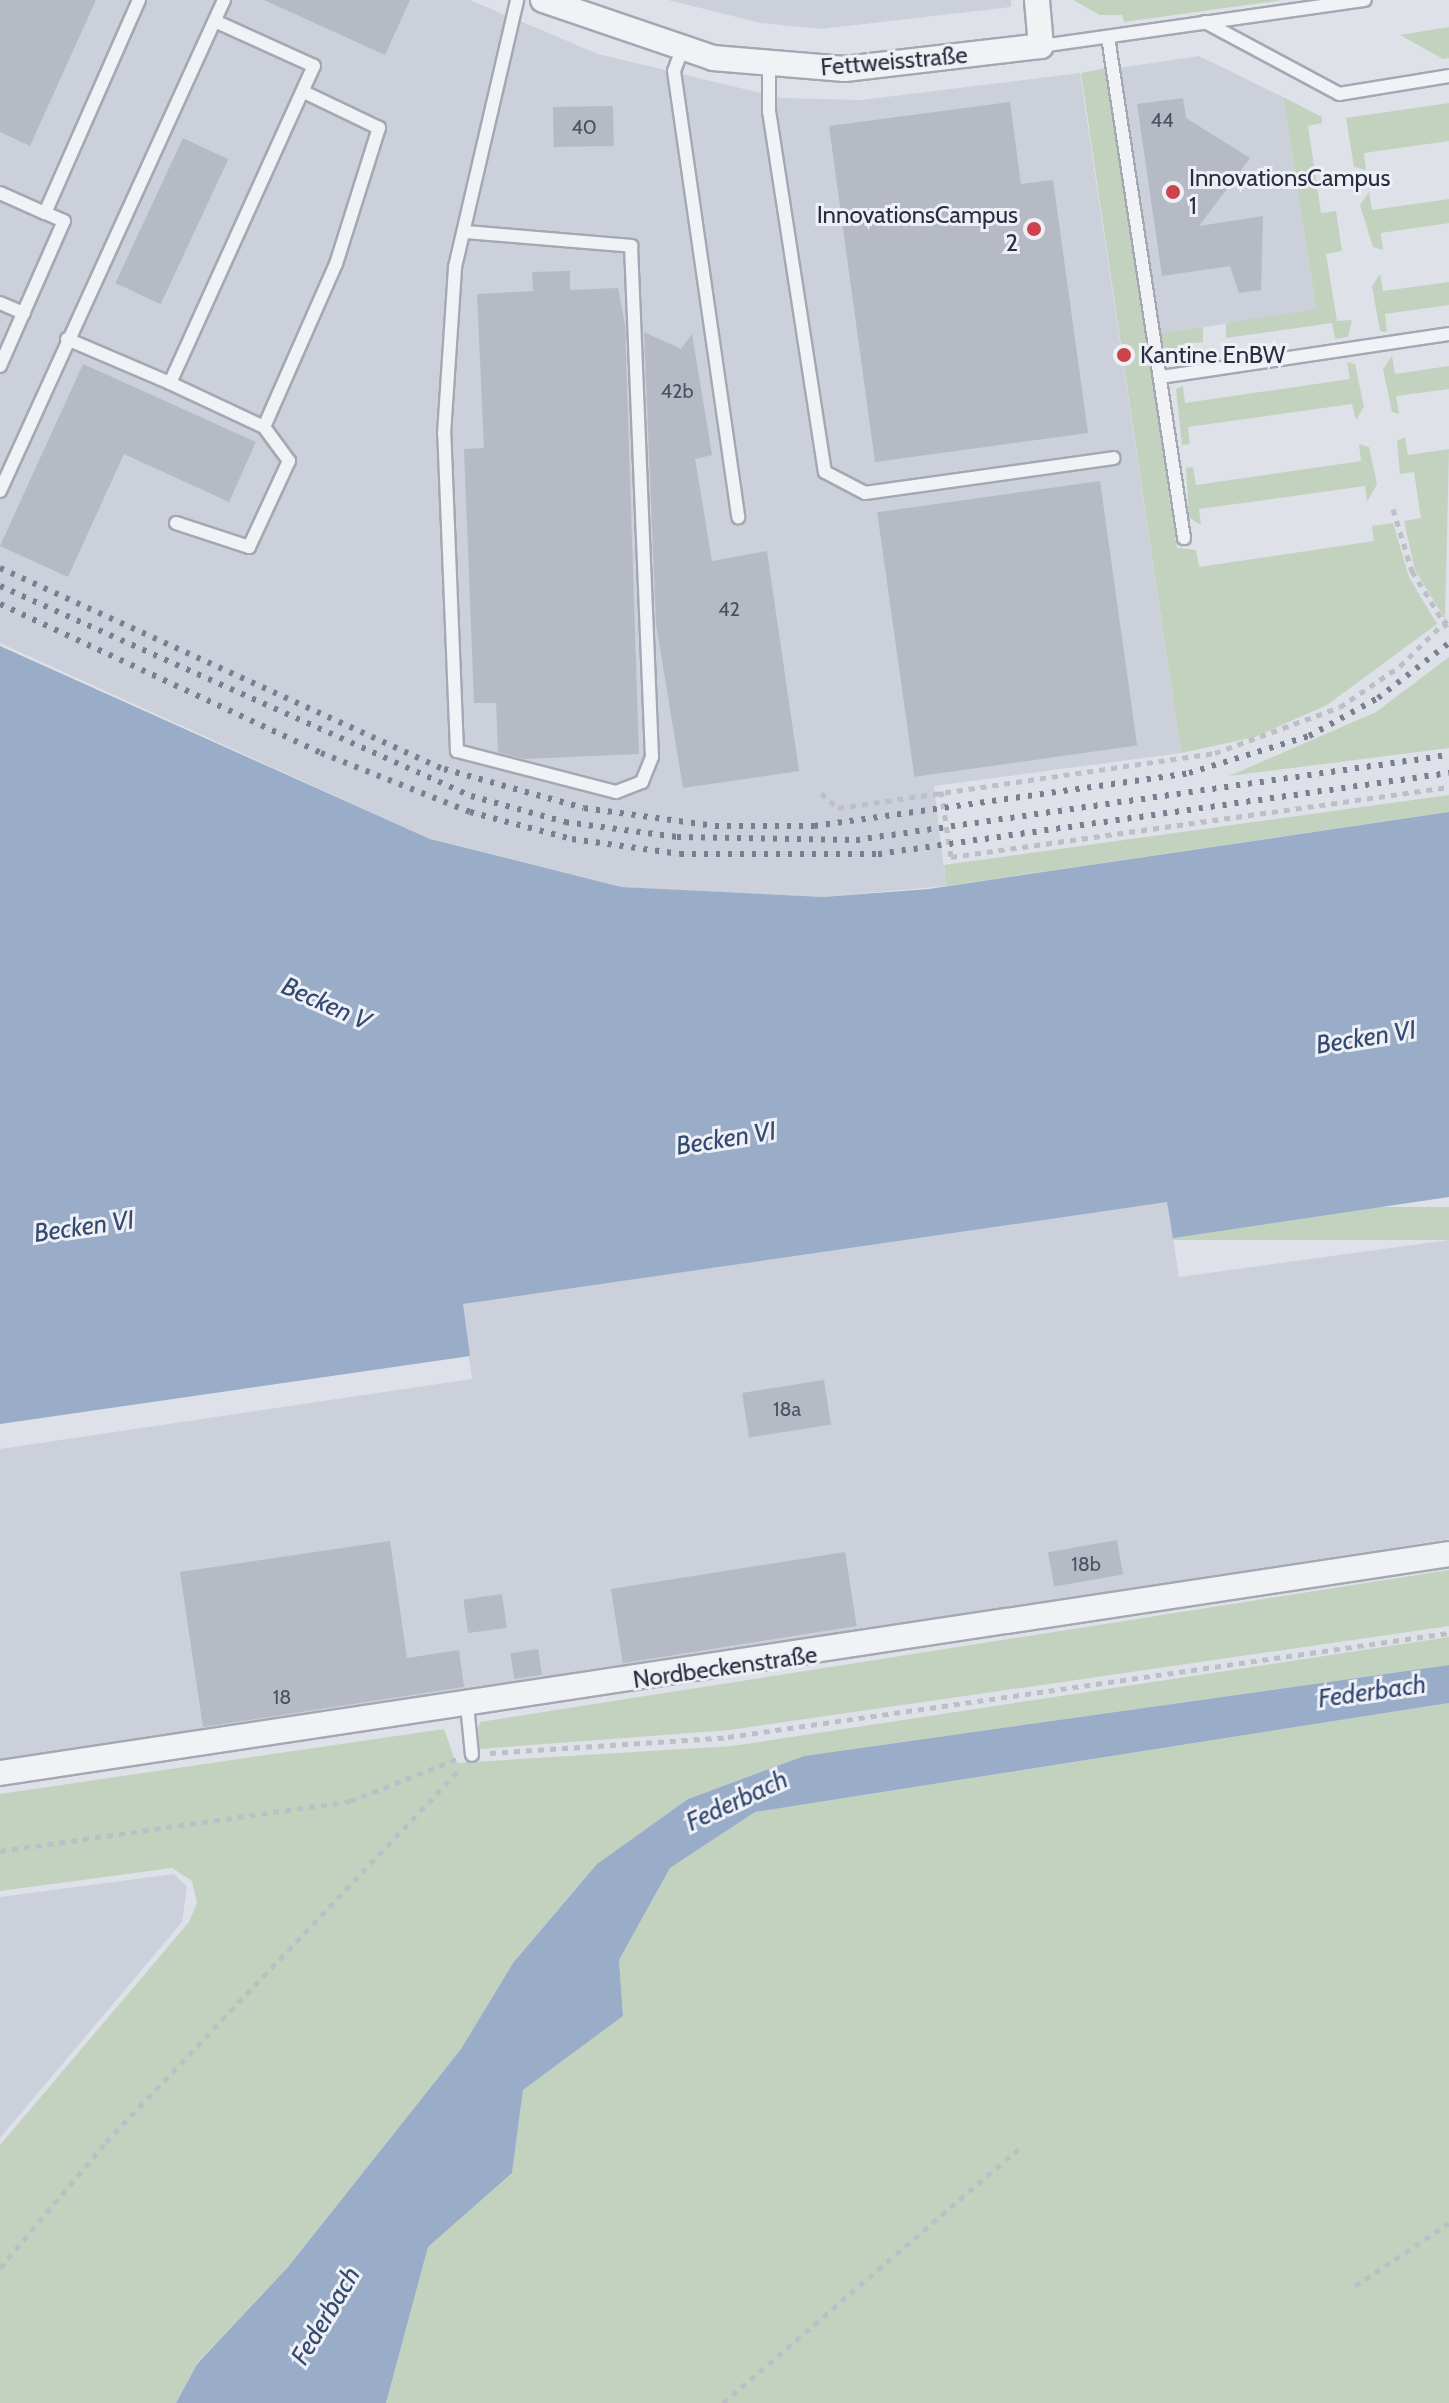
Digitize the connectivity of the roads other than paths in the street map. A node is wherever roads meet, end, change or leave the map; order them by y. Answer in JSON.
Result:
{"nodes":[{"id":1,"x":139,"y":0,"type":"edge"},
{"id":2,"x":224,"y":0,"type":"edge"},
{"id":3,"x":517,"y":0,"type":"edge"},
{"id":4,"x":543,"y":0,"type":"edge"},
{"id":5,"x":1037,"y":0,"type":"edge"},
{"id":6,"x":1365,"y":0,"type":"edge"},
{"id":7,"x":215,"y":21,"type":"junction"},
{"id":8,"x":1205,"y":22,"type":"junction"},
{"id":9,"x":1108,"y":37,"type":"junction"},
{"id":10,"x":1041,"y":46,"type":"junction"},
{"id":11,"x":682,"y":50,"type":"junction"},
{"id":12,"x":769,"y":64,"type":"junction"},
{"id":13,"x":1449,"y":76,"type":"edge"},
{"id":14,"x":304,"y":92,"type":"junction"},
{"id":15,"x":0,"y":193,"type":"edge"},
{"id":16,"x":45,"y":213,"type":"junction"},
{"id":17,"x":466,"y":232,"type":"junction"},
{"id":18,"x":0,"y":303,"type":"edge"},
{"id":19,"x":24,"y":313,"type":"junction"},
{"id":20,"x":1449,"y":334,"type":"edge"},
{"id":21,"x":67,"y":339,"type":"junction"},
{"id":22,"x":0,"y":366,"type":"edge"},
{"id":23,"x":1161,"y":377,"type":"junction"},
{"id":24,"x":170,"y":383,"type":"junction"},
{"id":25,"x":264,"y":427,"type":"junction"},
{"id":26,"x":1114,"y":458,"type":"dead end"},
{"id":27,"x":0,"y":491,"type":"edge"},
{"id":28,"x":738,"y":517,"type":"dead end"},
{"id":29,"x":176,"y":523,"type":"dead end"},
{"id":30,"x":1184,"y":538,"type":"dead end"},
{"id":31,"x":1449,"y":1554,"type":"edge"},
{"id":32,"x":467,"y":1705,"type":"junction"},
{"id":33,"x":472,"y":1755,"type":"road end"},
{"id":34,"x":0,"y":1773,"type":"edge"}],
"edges":[{"from":1,"to":16,"type":"lane"},
{"from":2,"to":7,"type":"lane"},
{"from":3,"to":17,"type":"lane"},
{"from":4,"to":11,"type":"street","name":"Fettweisstraße"},
{"from":5,"to":10,"type":"street"},
{"from":6,"to":8,"type":"lane","name":"Fettweisstraße"},
{"from":7,"to":14,"type":"lane"},
{"from":7,"to":21,"type":"lane"},
{"from":8,"to":9,"type":"lane","name":"Fettweisstraße"},
{"from":8,"to":13,"type":"lane"},
{"from":9,"to":10,"type":"lane","name":"Fettweisstraße"},
{"from":9,"to":23,"type":"lane"},
{"from":10,"to":12,"type":"street","name":"Fettweisstraße"},
{"from":11,"to":12,"type":"street","name":"Fettweisstraße"},
{"from":11,"to":28,"type":"lane"},
{"from":12,"to":26,"type":"lane"},
{"from":14,"to":24,"type":"lane"},
{"from":14,"to":25,"type":"lane"},
{"from":15,"to":16,"type":"lane"},
{"from":16,"to":19,"type":"lane"},
{"from":17,"to":17,"type":"lane"},
{"from":18,"to":19,"type":"lane"},
{"from":19,"to":22,"type":"lane"},
{"from":20,"to":23,"type":"lane"},
{"from":21,"to":24,"type":"lane"},
{"from":21,"to":27,"type":"lane"},
{"from":23,"to":30,"type":"lane"},
{"from":24,"to":25,"type":"lane"},
{"from":25,"to":29,"type":"lane"},
{"from":31,"to":32,"type":"street","name":"Nordbeckenstraße"},
{"from":32,"to":33,"type":"lane"},
{"from":32,"to":34,"type":"street","name":"Nordbeckenstraße"}]}
